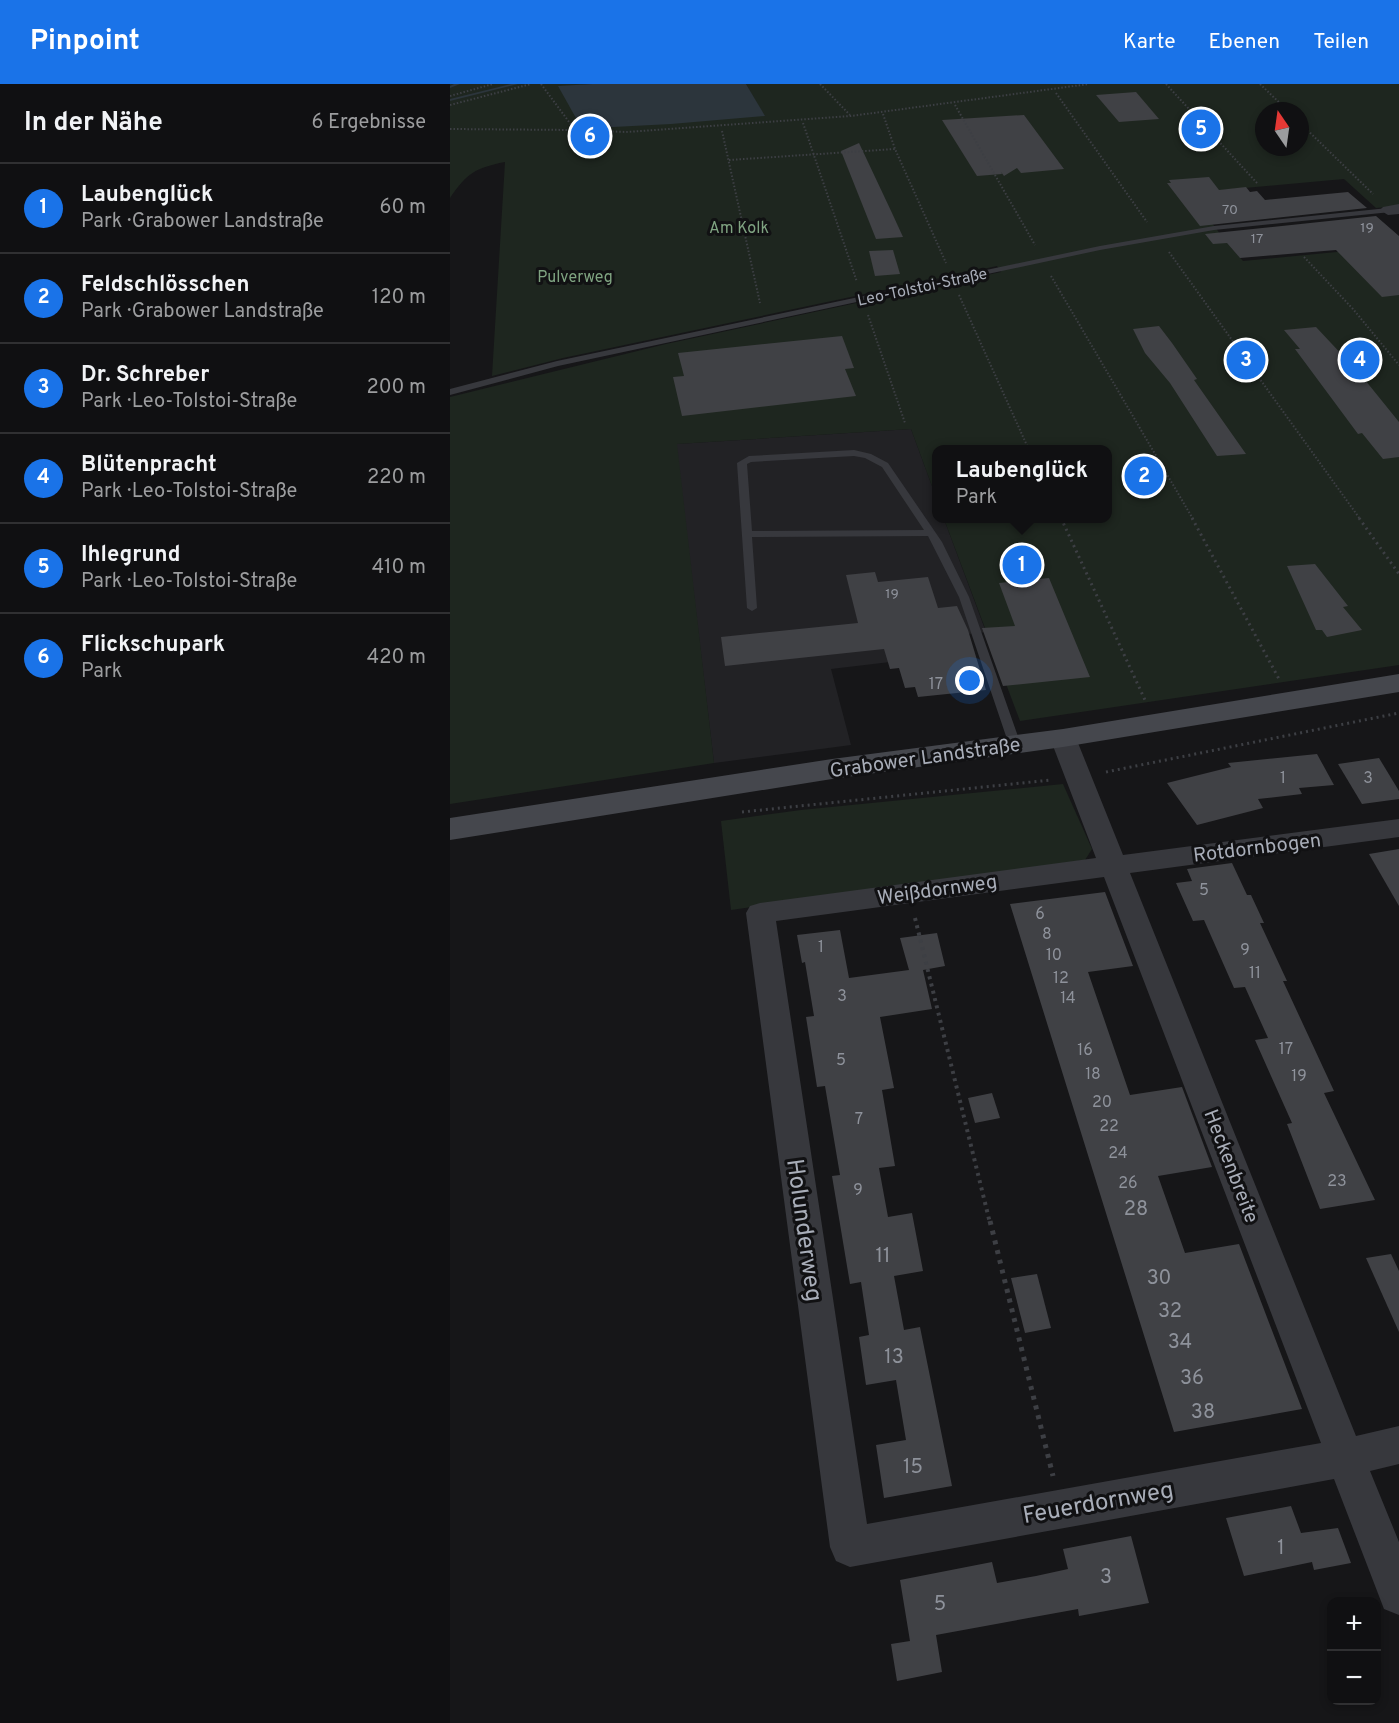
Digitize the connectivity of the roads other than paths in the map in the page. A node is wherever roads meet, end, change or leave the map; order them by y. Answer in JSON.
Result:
{"nodes":[{"id":1,"x":1394,"y":209,"type":"edge"},
{"id":2,"x":450,"y":392,"type":"edge"},
{"id":3,"x":931,"y":533,"type":"junction"},
{"id":4,"x":746,"y":534,"type":"junction"},
{"id":5,"x":752,"y":608,"type":"dead end"},
{"id":6,"x":1399,"y":684,"type":"edge"},
{"id":7,"x":1063,"y":738,"type":"junction"},
{"id":8,"x":1015,"y":745,"type":"junction"},
{"id":9,"x":1399,"y":828,"type":"edge"},
{"id":10,"x":450,"y":829,"type":"edge"},
{"id":11,"x":1114,"y":866,"type":"junction"},
{"id":12,"x":760,"y":913,"type":"joint"},
{"id":13,"x":1399,"y":1445,"type":"edge"},
{"id":14,"x":1347,"y":1458,"type":"junction"},
{"id":15,"x":850,"y":1547,"type":"joint"},
{"id":16,"x":1399,"y":1594,"type":"edge"}],
"edges":[{"from":1,"to":2,"type":"lane","name":"Leo-Tolstoi-Straße"},
{"from":3,"to":4,"type":"lane"},
{"from":3,"to":4,"type":"lane"},
{"from":3,"to":8,"type":"lane"},
{"from":4,"to":5,"type":"lane"},
{"from":6,"to":7,"type":"main road","name":"Grabower Landstraße"},
{"from":7,"to":8,"type":"main road","name":"Grabower Landstraße"},
{"from":7,"to":11,"type":"street","name":"Heckenbreite"},
{"from":8,"to":10,"type":"main road","name":"Grabower Landstraße"},
{"from":9,"to":11,"type":"street","name":"Rotdornbogen"},
{"from":11,"to":12,"type":"street","name":"Weißdornweg"},
{"from":11,"to":14,"type":"street","name":"Heckenbreite"},
{"from":12,"to":15,"type":"street","name":"Holunderweg"},
{"from":13,"to":14,"type":"street"},
{"from":14,"to":15,"type":"street","name":"Feuerdornweg"},
{"from":14,"to":16,"type":"street","name":"Heckenbreite"}]}
